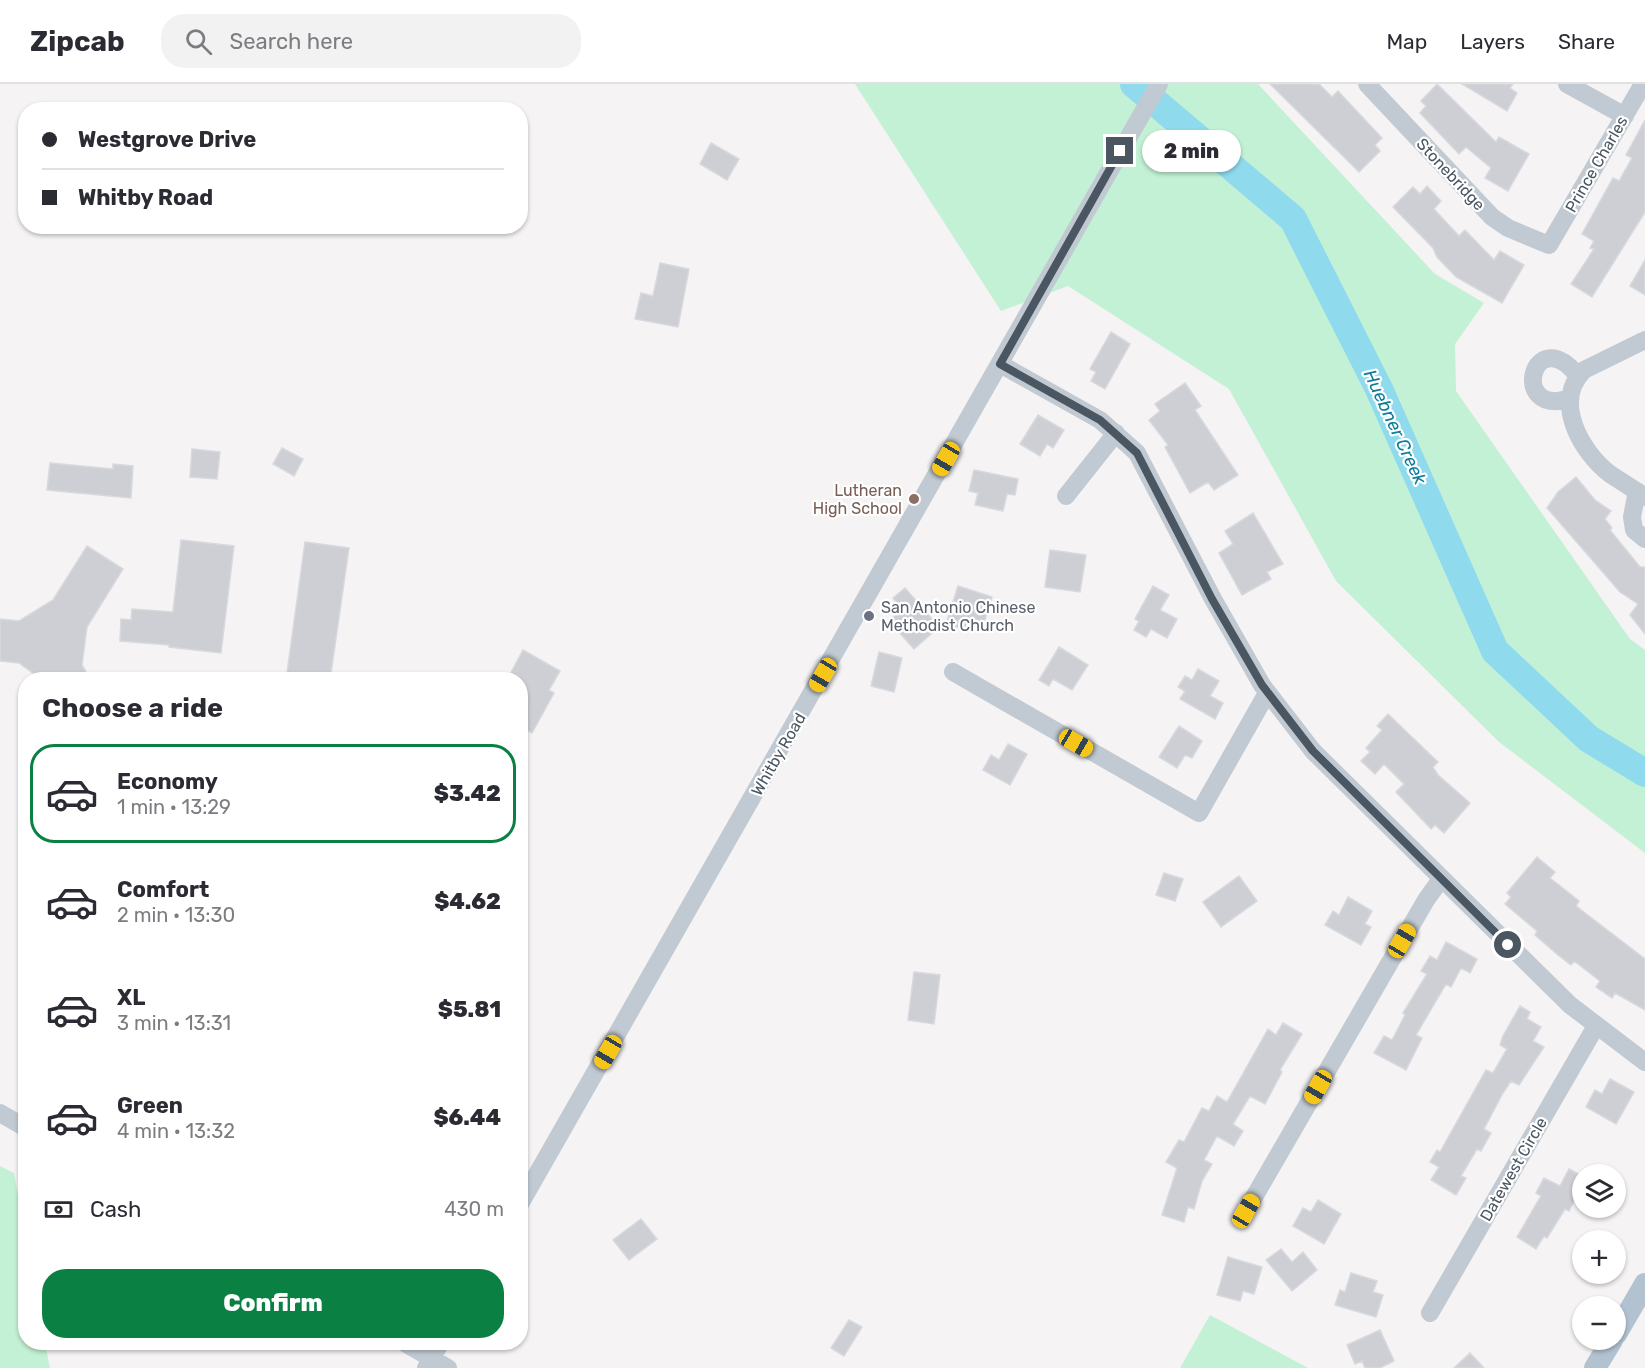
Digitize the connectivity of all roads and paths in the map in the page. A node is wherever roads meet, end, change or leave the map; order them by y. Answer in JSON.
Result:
{"nodes":[{"id":1,"x":1159,"y":84,"type":"edge"},
{"id":2,"x":1367,"y":84,"type":"edge"},
{"id":3,"x":1567,"y":84,"type":"edge"},
{"id":4,"x":1643,"y":84,"type":"edge"},
{"id":5,"x":1625,"y":116,"type":"junction"},
{"id":6,"x":1549,"y":245,"type":"joint"},
{"id":7,"x":1645,"y":340,"type":"edge"},
{"id":8,"x":1000,"y":364,"type":"junction"},
{"id":9,"x":1578,"y":376,"type":"junction"},
{"id":10,"x":1569,"y":399,"type":"junction"},
{"id":11,"x":1116,"y":433,"type":"junction"},
{"id":12,"x":1641,"y":494,"type":"edge"},
{"id":13,"x":1066,"y":496,"type":"dead end"},
{"id":14,"x":1645,"y":540,"type":"edge"},
{"id":15,"x":953,"y":672,"type":"dead end"},
{"id":16,"x":1267,"y":693,"type":"junction"},
{"id":17,"x":1441,"y":879,"type":"junction"},
{"id":18,"x":1596,"y":1026,"type":"junction"},
{"id":19,"x":1645,"y":1062,"type":"edge"},
{"id":20,"x":0,"y":1113,"type":"edge"},
{"id":21,"x":18,"y":1123,"type":"edge"},
{"id":22,"x":528,"y":1190,"type":"edge"},
{"id":23,"x":1246,"y":1211,"type":"dead end"},
{"id":24,"x":1645,"y":1284,"type":"edge"},
{"id":25,"x":1430,"y":1313,"type":"dead end"},
{"id":26,"x":1626,"y":1317,"type":"edge"},
{"id":27,"x":413,"y":1350,"type":"edge"},
{"id":28,"x":1606,"y":1350,"type":"edge"},
{"id":29,"x":429,"y":1363,"type":"edge"},
{"id":30,"x":447,"y":1368,"type":"edge"},
{"id":31,"x":1595,"y":1368,"type":"edge"}],
"edges":[{"from":1,"to":8,"type":"street","name":"Whitby Road"},
{"from":2,"to":6,"type":"street","name":"Stonebridge"},
{"from":3,"to":5,"type":"street"},
{"from":4,"to":5,"type":"street","name":"Prince Charles"},
{"from":5,"to":6,"type":"street","name":"Prince Charles"},
{"from":7,"to":9,"type":"street"},
{"from":8,"to":11,"type":"street"},
{"from":8,"to":22,"type":"street","name":"Whitby Road"},
{"from":9,"to":10,"type":"street"},
{"from":9,"to":10,"type":"street"},
{"from":10,"to":12,"type":"street"},
{"from":11,"to":13,"type":"street"},
{"from":11,"to":16,"type":"street"},
{"from":12,"to":14,"type":"street"},
{"from":15,"to":16,"type":"street"},
{"from":16,"to":17,"type":"street"},
{"from":17,"to":18,"type":"street"},
{"from":17,"to":23,"type":"street"},
{"from":18,"to":19,"type":"street"},
{"from":18,"to":25,"type":"street","name":"Datewest Circle"},
{"from":20,"to":21,"type":"street"},
{"from":24,"to":26,"type":"main road"},
{"from":27,"to":29,"type":"street"},
{"from":28,"to":31,"type":"main road"},
{"from":29,"to":30,"type":"street"}]}
